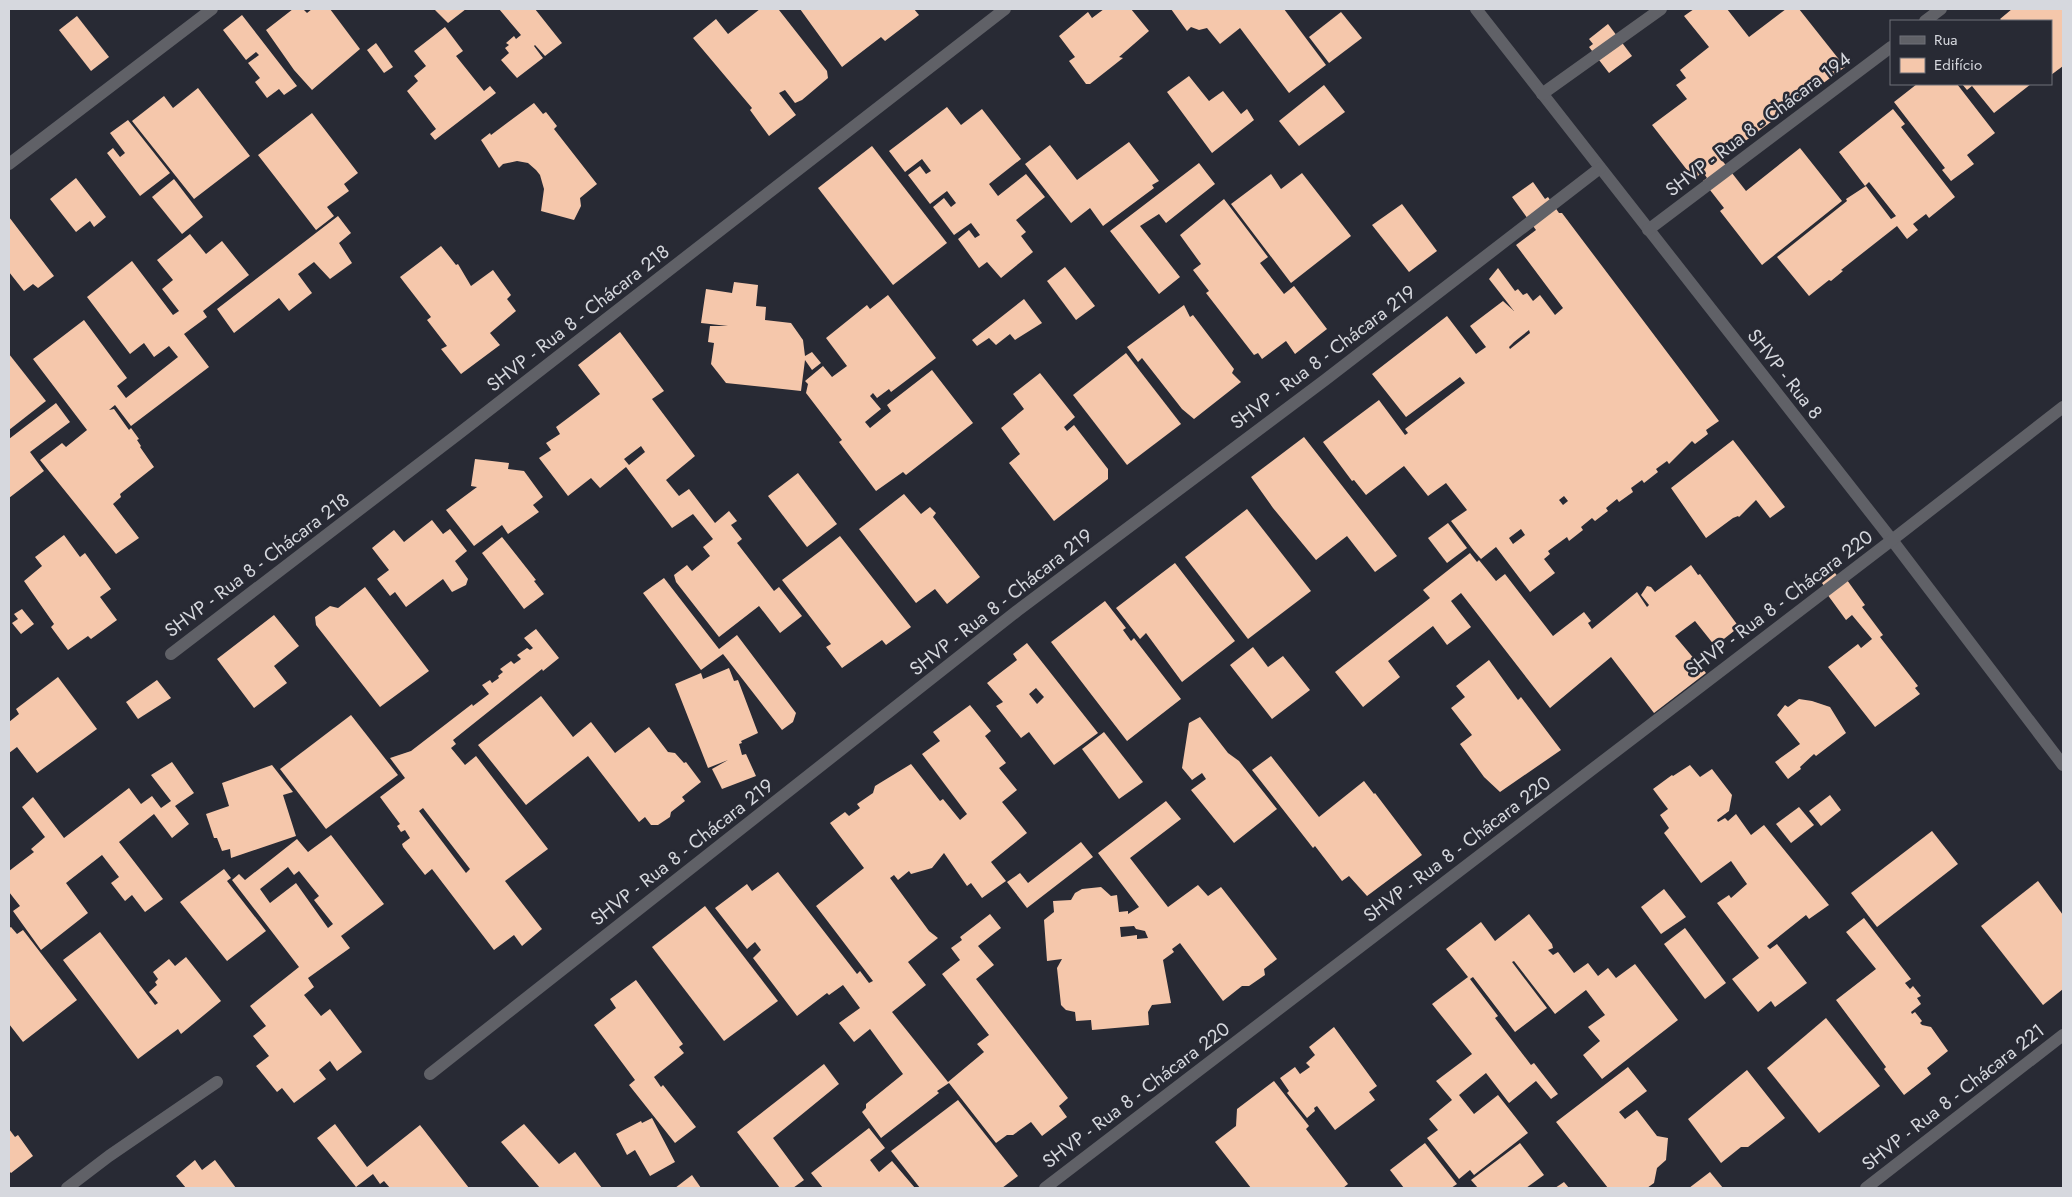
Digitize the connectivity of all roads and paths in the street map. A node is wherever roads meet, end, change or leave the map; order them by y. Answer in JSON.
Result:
{"nodes":[{"id":1,"x":212,"y":9,"type":"edge"},
{"id":2,"x":1005,"y":9,"type":"edge"},
{"id":3,"x":1476,"y":9,"type":"edge"},
{"id":4,"x":1661,"y":9,"type":"edge"},
{"id":5,"x":1941,"y":9,"type":"edge"},
{"id":6,"x":1926,"y":20,"type":"edge"},
{"id":7,"x":1890,"y":48,"type":"edge"},
{"id":8,"x":1542,"y":94,"type":"junction"},
{"id":9,"x":9,"y":164,"type":"edge"},
{"id":10,"x":1600,"y":168,"type":"junction"},
{"id":11,"x":1648,"y":230,"type":"junction"},
{"id":12,"x":2063,"y":406,"type":"edge"},
{"id":13,"x":1892,"y":540,"type":"junction"},
{"id":14,"x":171,"y":654,"type":"dead end"},
{"id":15,"x":2063,"y":765,"type":"edge"},
{"id":16,"x":2063,"y":1035,"type":"edge"},
{"id":17,"x":430,"y":1074,"type":"dead end"},
{"id":18,"x":217,"y":1082,"type":"dead end"},
{"id":19,"x":68,"y":1188,"type":"edge"},
{"id":20,"x":1045,"y":1188,"type":"edge"},
{"id":21,"x":1866,"y":1188,"type":"edge"}],
"edges":[{"from":1,"to":9,"type":"street"},
{"from":2,"to":14,"type":"street","name":"SHVP - Rua 8 - Chácara 218"},
{"from":3,"to":8,"type":"street","name":"SHVP - Rua 8"},
{"from":4,"to":8,"type":"street"},
{"from":5,"to":6,"type":"street"},
{"from":7,"to":11,"type":"street","name":"SHVP - Rua 8 - Chácara 194"},
{"from":8,"to":10,"type":"street","name":"SHVP - Rua 8"},
{"from":10,"to":11,"type":"street","name":"SHVP - Rua 8"},
{"from":10,"to":17,"type":"street","name":"SHVP - Rua 8 - Chácara 219"},
{"from":11,"to":13,"type":"street","name":"SHVP - Rua 8"},
{"from":12,"to":13,"type":"street","name":"SHVP - Rua 8 - Chácara 220"},
{"from":13,"to":15,"type":"street","name":"SHVP - Rua 8"},
{"from":13,"to":20,"type":"street","name":"SHVP - Rua 8 - Chácara 220"},
{"from":16,"to":21,"type":"street","name":"SHVP - Rua 8 - Chácara 221"},
{"from":18,"to":19,"type":"street"}]}
